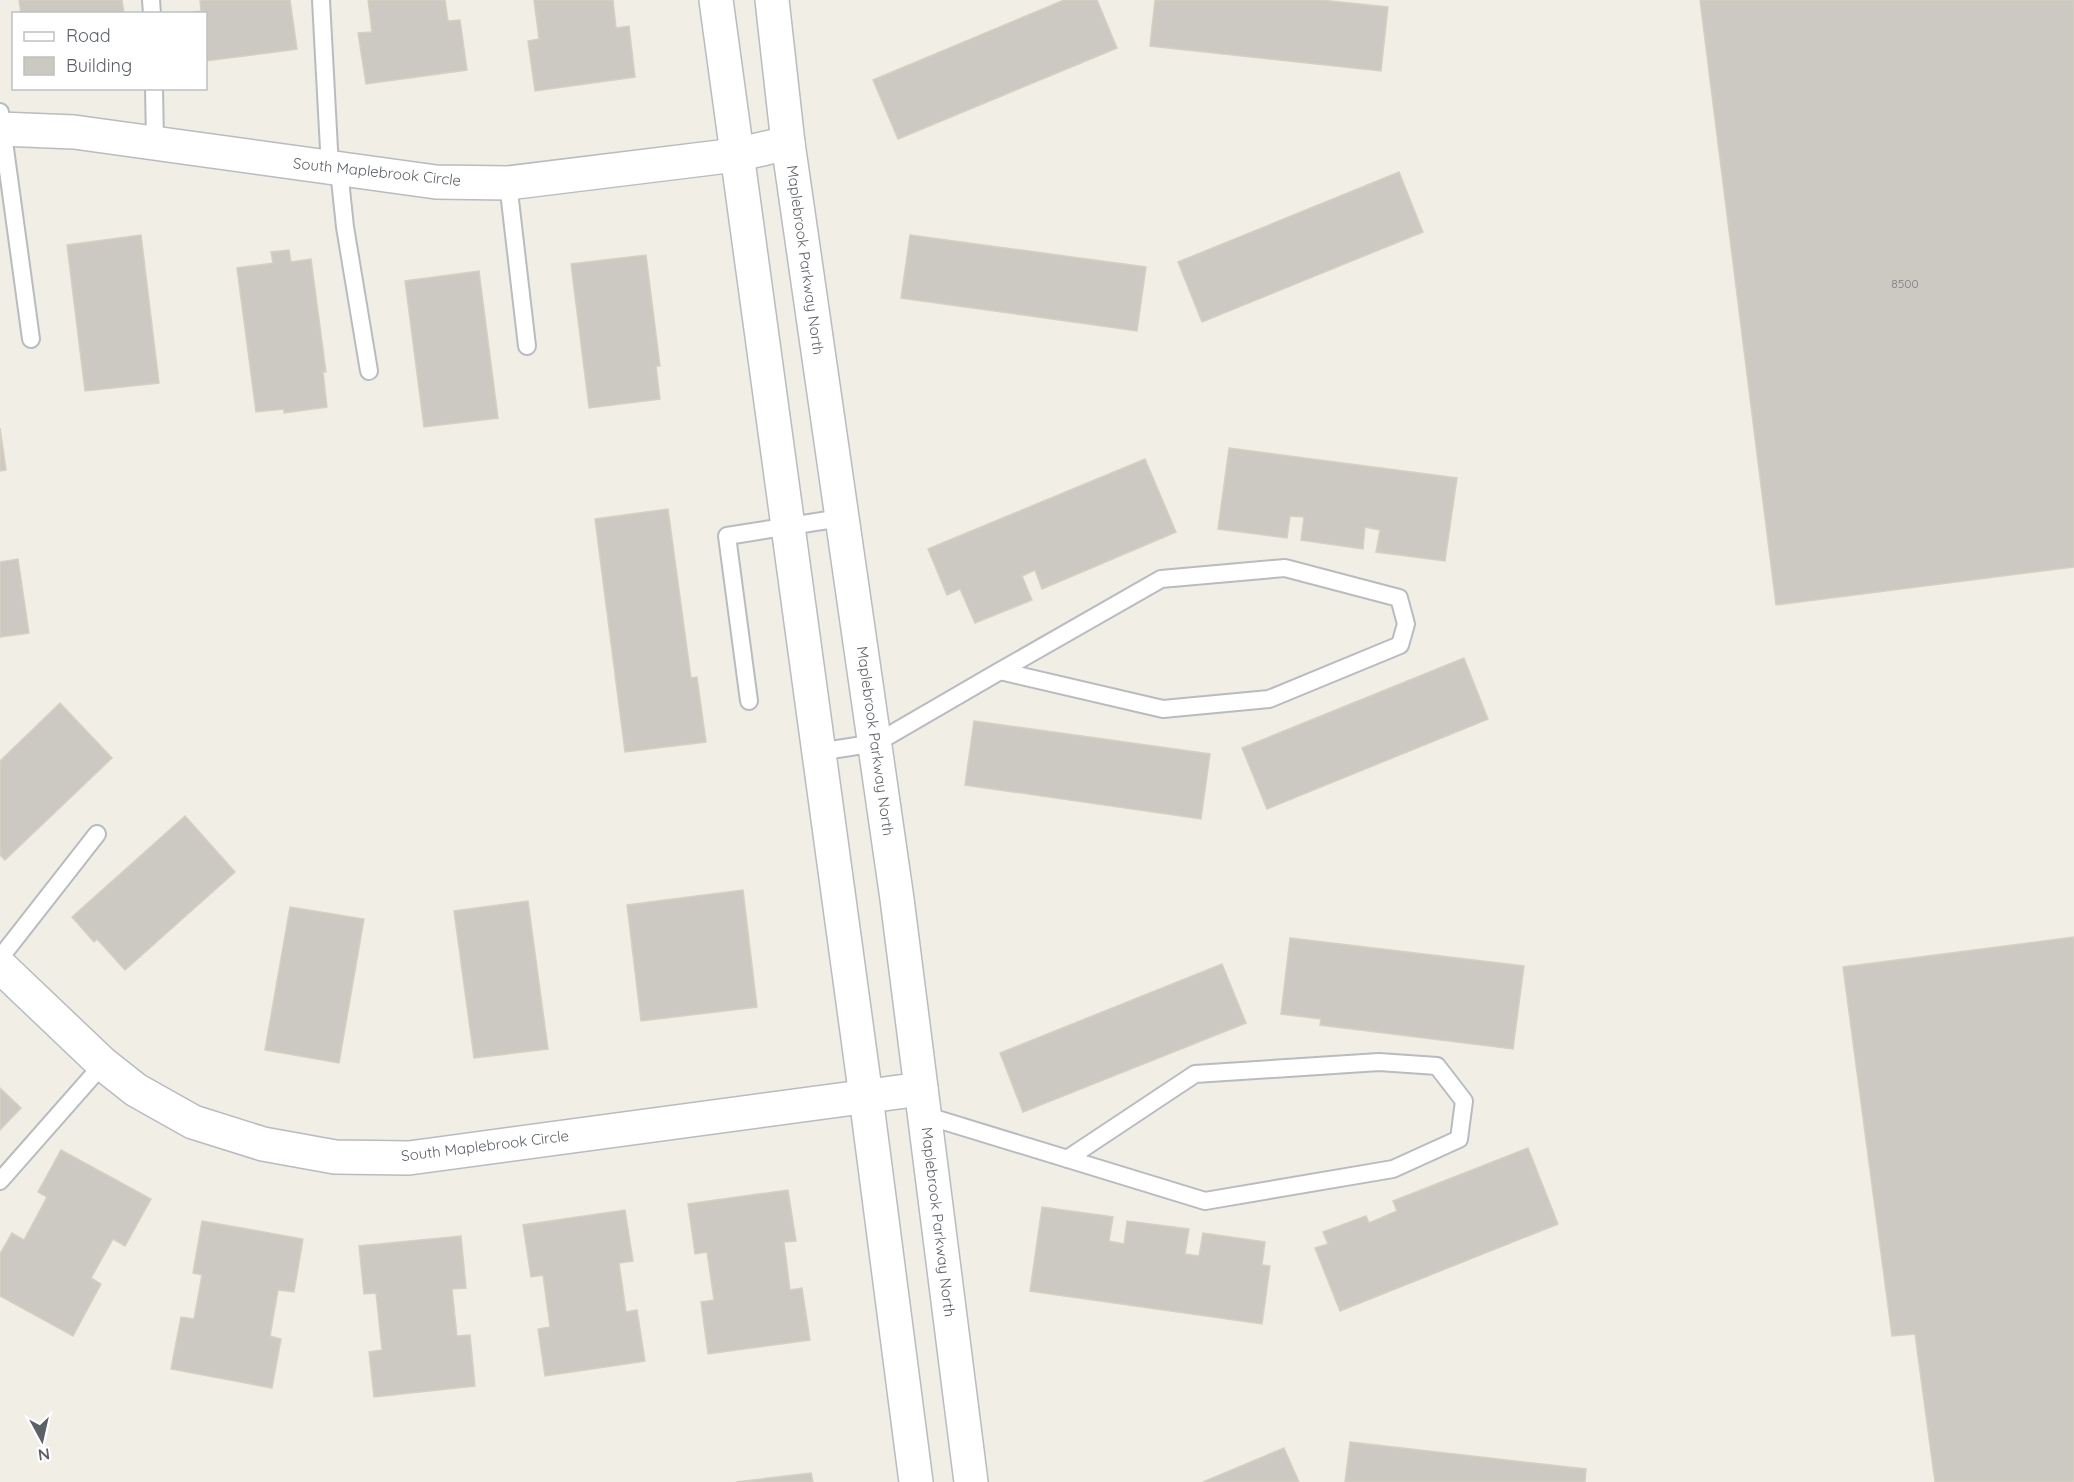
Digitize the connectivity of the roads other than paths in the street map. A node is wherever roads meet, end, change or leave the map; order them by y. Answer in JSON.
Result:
{"nodes":[{"id":1,"x":321,"y":0,"type":"edge"},
{"id":2,"x":716,"y":0,"type":"edge"},
{"id":3,"x":772,"y":0,"type":"edge"},
{"id":4,"x":154,"y":90,"type":"edge"},
{"id":5,"x":1,"y":124,"type":"edge"},
{"id":6,"x":155,"y":142,"type":"junction"},
{"id":7,"x":788,"y":143,"type":"junction"},
{"id":8,"x":736,"y":155,"type":"junction"},
{"id":9,"x":334,"y":169,"type":"junction"},
{"id":10,"x":507,"y":183,"type":"junction"},
{"id":11,"x":31,"y":339,"type":"dead end"},
{"id":12,"x":527,"y":346,"type":"dead end"},
{"id":13,"x":369,"y":371,"type":"dead end"},
{"id":14,"x":841,"y":518,"type":"junction"},
{"id":15,"x":787,"y":525,"type":"junction"},
{"id":16,"x":1000,"y":671,"type":"junction"},
{"id":17,"x":749,"y":701,"type":"dead end"},
{"id":18,"x":876,"y":743,"type":"junction"},
{"id":19,"x":818,"y":752,"type":"junction"},
{"id":20,"x":96,"y":834,"type":"dead end"},
{"id":21,"x":0,"y":958,"type":"edge"},
{"id":22,"x":0,"y":966,"type":"edge"},
{"id":23,"x":103,"y":1064,"type":"junction"},
{"id":24,"x":866,"y":1097,"type":"junction"},
{"id":25,"x":923,"y":1102,"type":"junction"},
{"id":26,"x":1067,"y":1159,"type":"junction"},
{"id":27,"x":0,"y":1181,"type":"edge"},
{"id":28,"x":915,"y":1482,"type":"edge"},
{"id":29,"x":971,"y":1482,"type":"edge"}],
"edges":[{"from":1,"to":9,"type":"lane"},
{"from":2,"to":8,"type":"street"},
{"from":3,"to":7,"type":"street","name":"Maplebrook Parkway North"},
{"from":4,"to":6,"type":"lane"},
{"from":5,"to":6,"type":"street","name":"South Maplebrook Circle"},
{"from":5,"to":11,"type":"lane"},
{"from":6,"to":9,"type":"street","name":"South Maplebrook Circle"},
{"from":7,"to":8,"type":"street","name":"South Maplebrook Circle"},
{"from":7,"to":14,"type":"street","name":"Maplebrook Parkway North"},
{"from":8,"to":10,"type":"street","name":"South Maplebrook Circle"},
{"from":8,"to":15,"type":"street"},
{"from":9,"to":10,"type":"street","name":"South Maplebrook Circle"},
{"from":9,"to":13,"type":"lane"},
{"from":10,"to":12,"type":"lane"},
{"from":14,"to":15,"type":"lane"},
{"from":14,"to":18,"type":"street","name":"Maplebrook Parkway North"},
{"from":15,"to":17,"type":"lane"},
{"from":15,"to":19,"type":"street"},
{"from":16,"to":16,"type":"lane"},
{"from":16,"to":18,"type":"lane"},
{"from":18,"to":19,"type":"lane"},
{"from":18,"to":25,"type":"street","name":"Maplebrook Parkway North"},
{"from":19,"to":24,"type":"street"},
{"from":20,"to":21,"type":"lane"},
{"from":22,"to":23,"type":"street","name":"South Maplebrook Circle"},
{"from":23,"to":24,"type":"street","name":"South Maplebrook Circle"},
{"from":23,"to":27,"type":"lane"},
{"from":24,"to":25,"type":"street","name":"South Maplebrook Circle"},
{"from":24,"to":28,"type":"street"},
{"from":25,"to":26,"type":"lane"},
{"from":25,"to":29,"type":"street","name":"Maplebrook Parkway North"},
{"from":26,"to":26,"type":"lane"}]}
